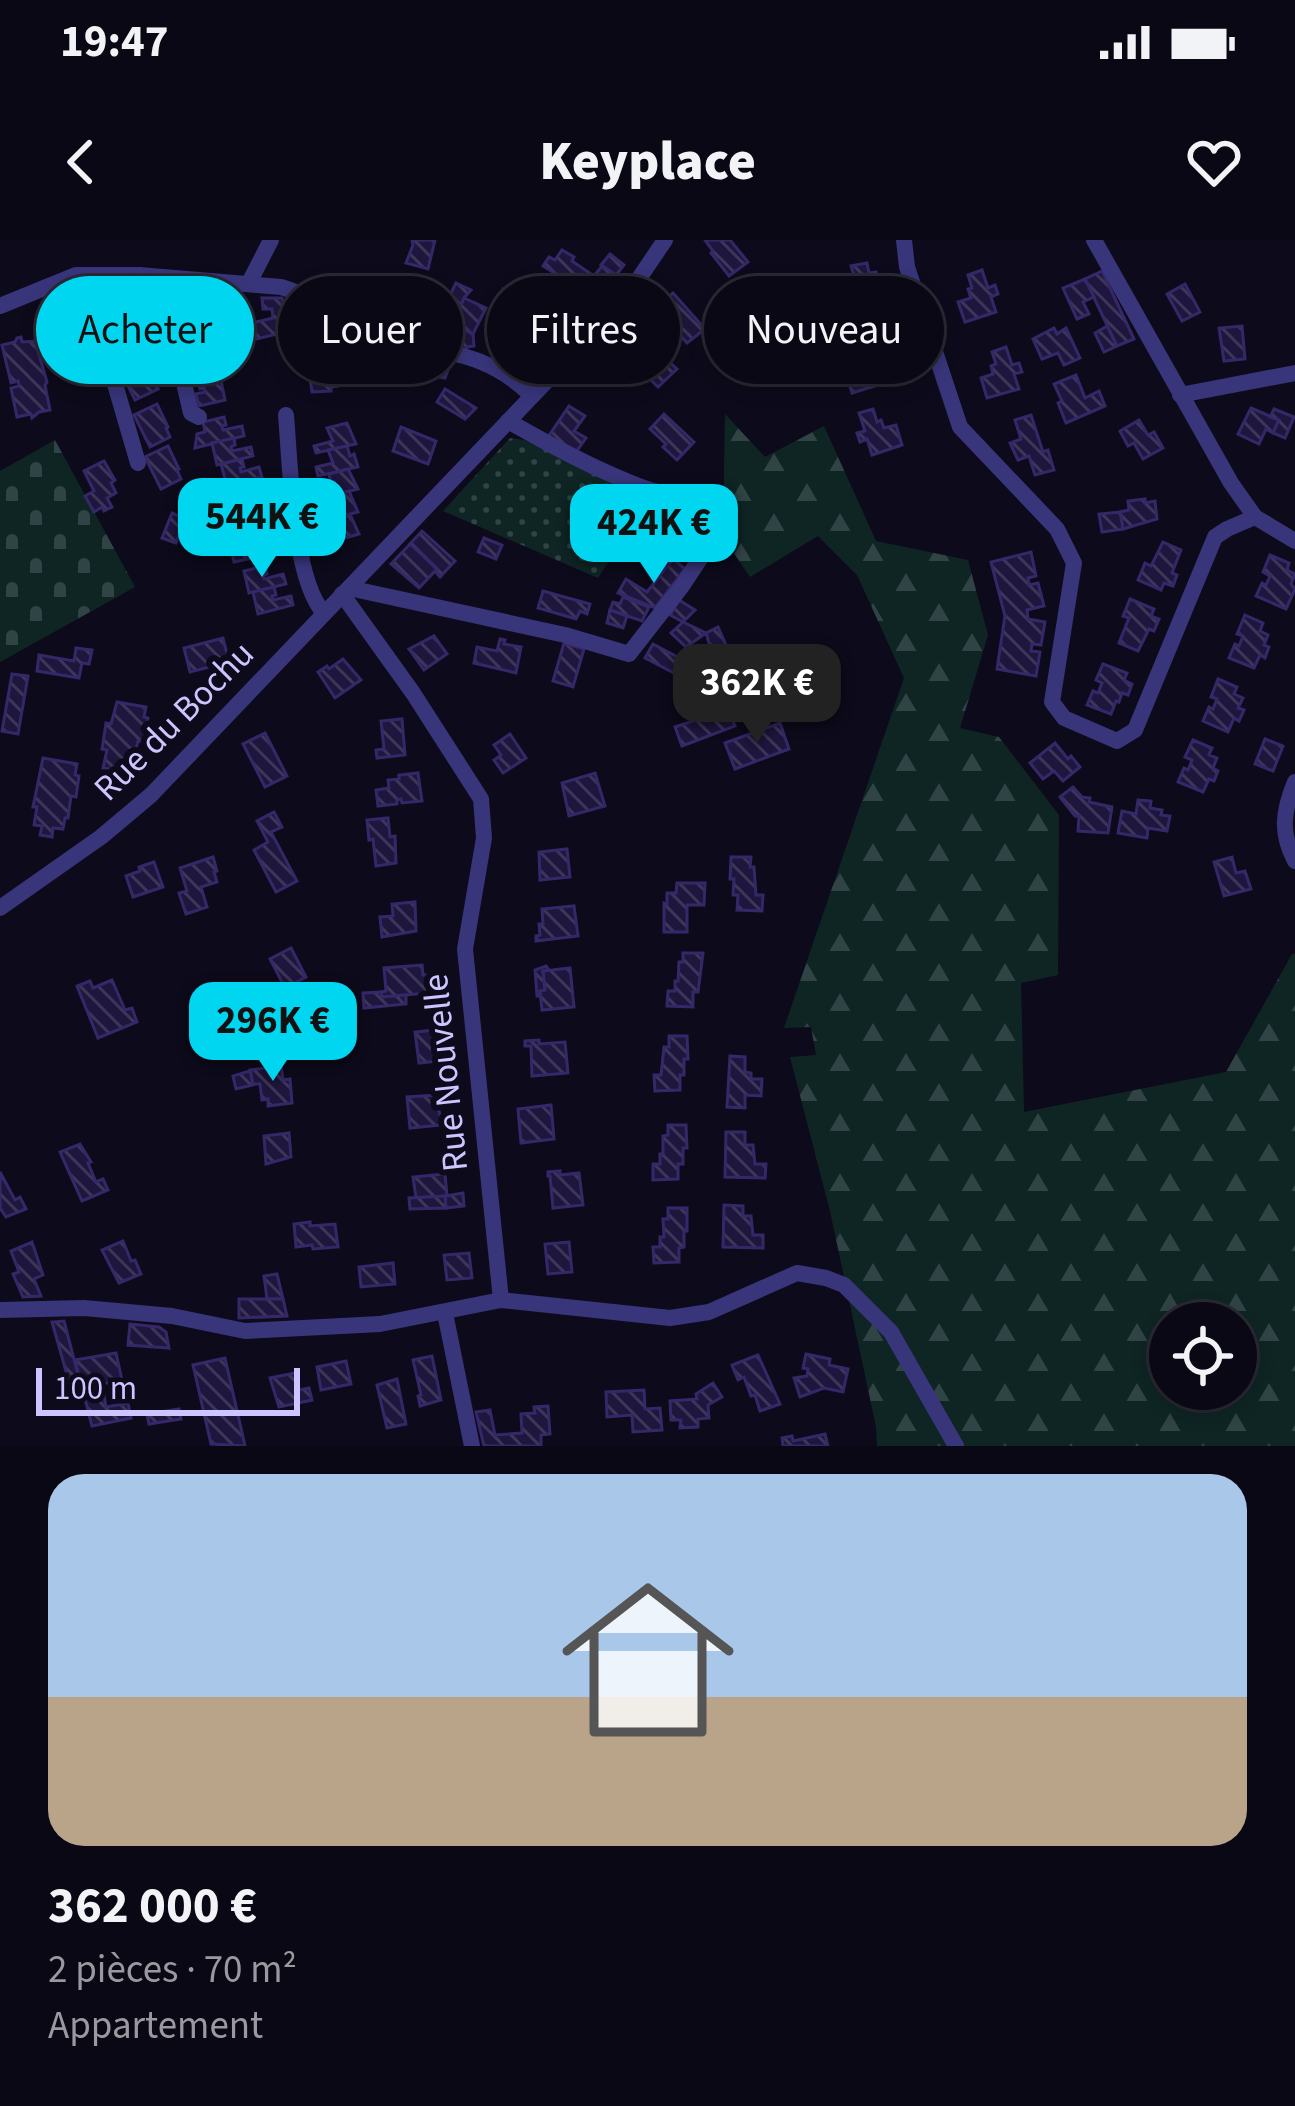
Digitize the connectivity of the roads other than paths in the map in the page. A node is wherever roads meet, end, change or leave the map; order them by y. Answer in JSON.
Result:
{"nodes":[{"id":1,"x":271,"y":240,"type":"edge"},
{"id":2,"x":665,"y":240,"type":"edge"},
{"id":3,"x":904,"y":240,"type":"edge"},
{"id":4,"x":1094,"y":240,"type":"edge"},
{"id":5,"x":140,"y":275,"type":"junction"},
{"id":6,"x":146,"y":276,"type":"edge"},
{"id":7,"x":253,"y":276,"type":"edge"},
{"id":8,"x":254,"y":284,"type":"edge"},
{"id":9,"x":0,"y":306,"type":"edge"},
{"id":10,"x":1295,"y":373,"type":"edge"},
{"id":11,"x":183,"y":384,"type":"edge"},
{"id":12,"x":1180,"y":395,"type":"junction"},
{"id":13,"x":532,"y":396,"type":"junction"},
{"id":14,"x":286,"y":415,"type":"dead end"},
{"id":15,"x":199,"y":417,"type":"dead end"},
{"id":16,"x":508,"y":421,"type":"junction"},
{"id":17,"x":138,"y":463,"type":"dead end"},
{"id":18,"x":1255,"y":517,"type":"junction"},
{"id":19,"x":1295,"y":541,"type":"edge"},
{"id":20,"x":346,"y":591,"type":"junction"},
{"id":21,"x":324,"y":614,"type":"junction"},
{"id":22,"x":1295,"y":782,"type":"edge"},
{"id":23,"x":1295,"y":861,"type":"edge"},
{"id":24,"x":0,"y":908,"type":"edge"},
{"id":25,"x":501,"y":1300,"type":"junction"},
{"id":26,"x":0,"y":1310,"type":"edge"},
{"id":27,"x":445,"y":1313,"type":"junction"},
{"id":28,"x":472,"y":1446,"type":"edge"},
{"id":29,"x":956,"y":1446,"type":"edge"}],
"edges":[{"from":1,"to":7,"type":"street"},
{"from":2,"to":13,"type":"street","name":"Rue du Bochu"},
{"from":3,"to":18,"type":"street"},
{"from":4,"to":12,"type":"street"},
{"from":5,"to":6,"type":"street"},
{"from":5,"to":9,"type":"street"},
{"from":5,"to":17,"type":"street"},
{"from":8,"to":13,"type":"street"},
{"from":10,"to":12,"type":"street"},
{"from":11,"to":15,"type":"street"},
{"from":12,"to":18,"type":"street"},
{"from":13,"to":16,"type":"street","name":"Rue du Bochu"},
{"from":14,"to":21,"type":"street"},
{"from":16,"to":20,"type":"street","name":"Rue du Bochu"},
{"from":16,"to":20,"type":"street"},
{"from":18,"to":19,"type":"street"},
{"from":20,"to":21,"type":"street","name":"Rue du Bochu"},
{"from":20,"to":25,"type":"street","name":"Rue Nouvelle"},
{"from":21,"to":24,"type":"street","name":"Rue du Bochu"},
{"from":22,"to":23,"type":"street"},
{"from":25,"to":27,"type":"street"},
{"from":25,"to":29,"type":"street"},
{"from":26,"to":27,"type":"street"},
{"from":27,"to":28,"type":"street"}]}
